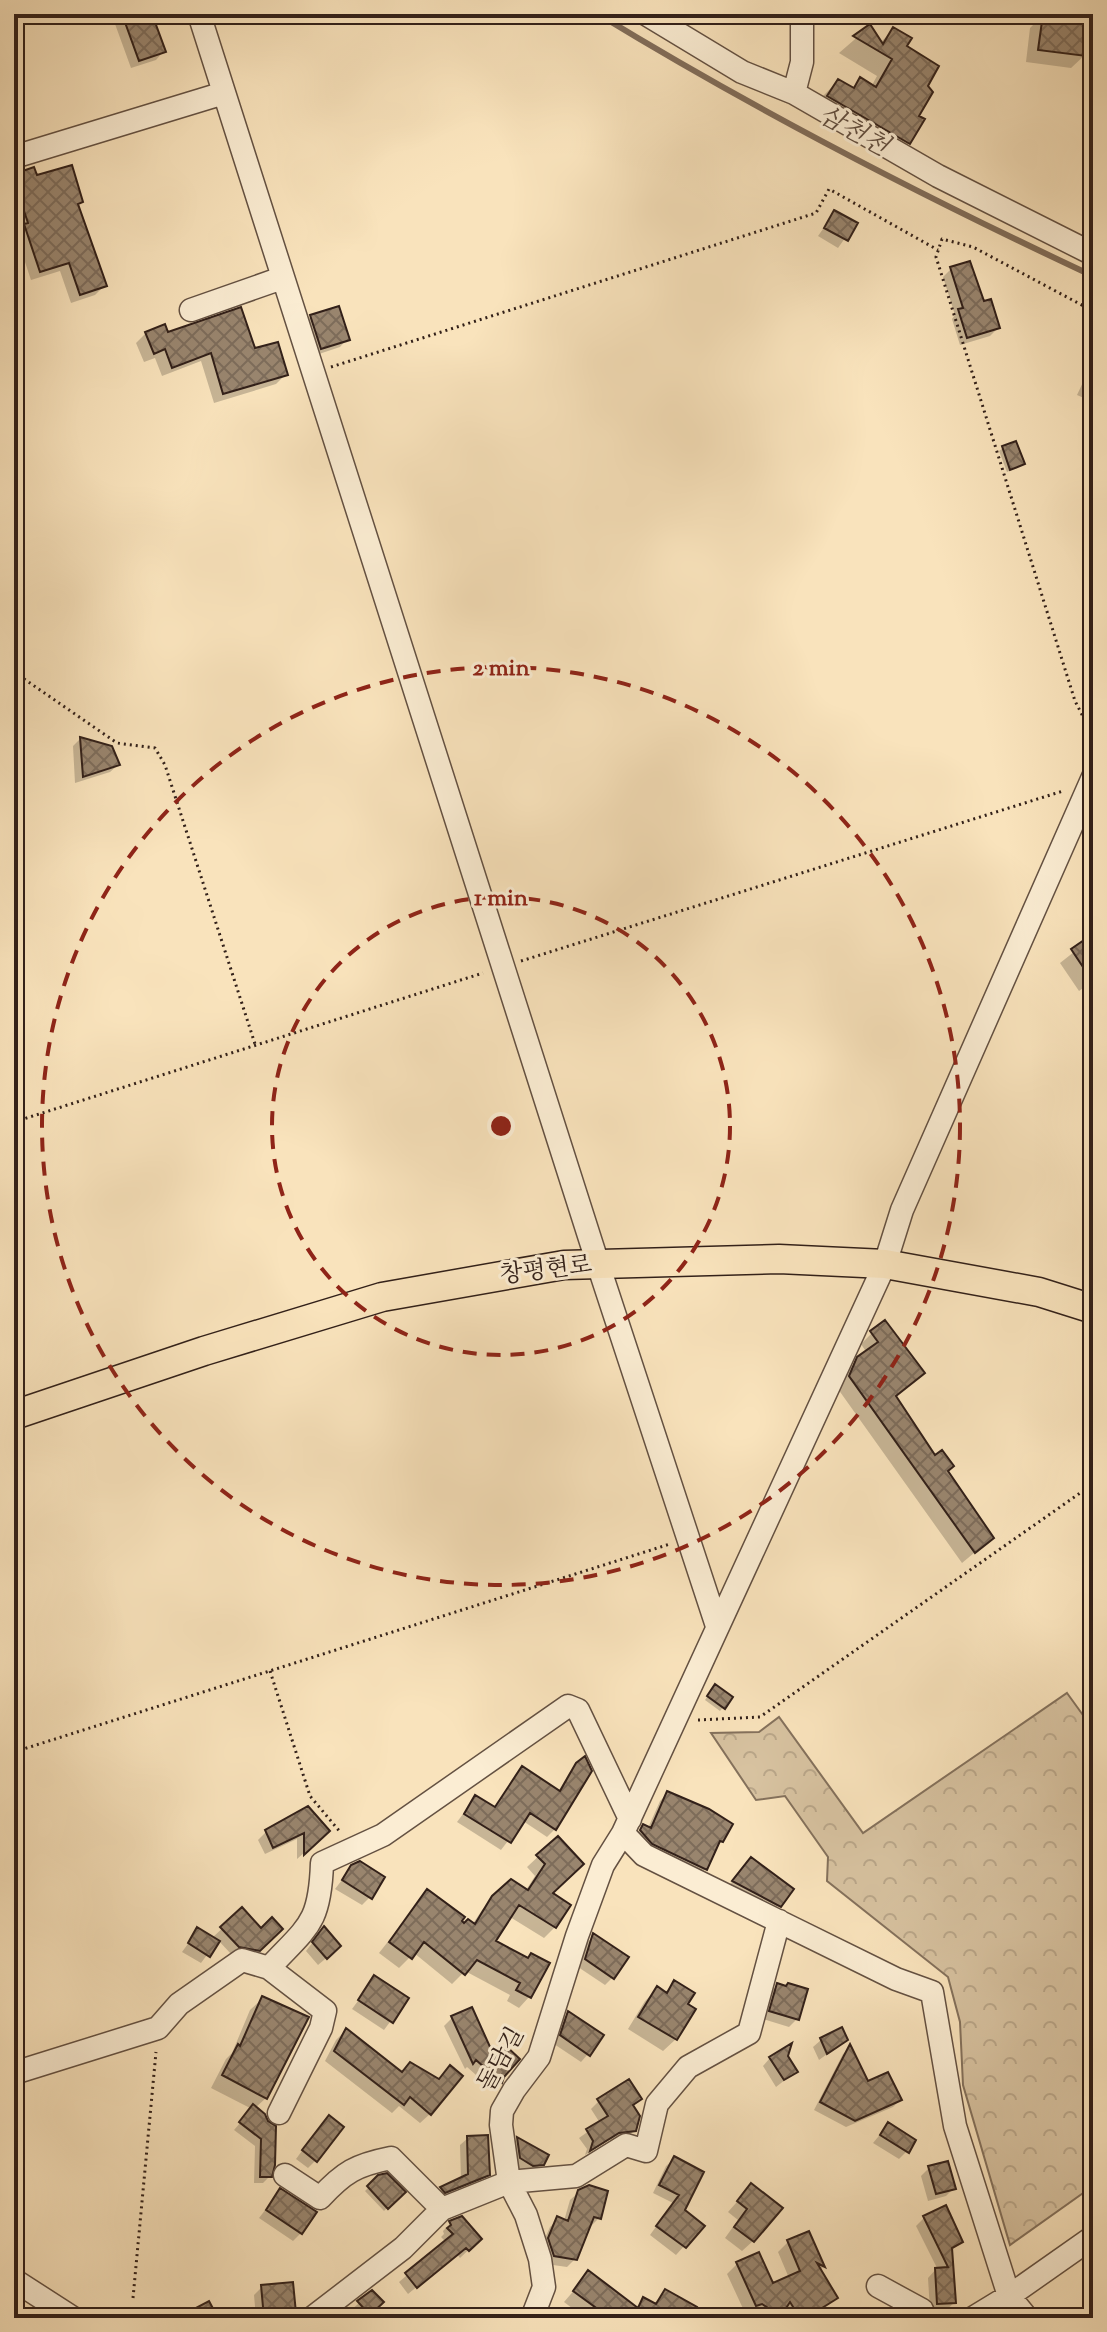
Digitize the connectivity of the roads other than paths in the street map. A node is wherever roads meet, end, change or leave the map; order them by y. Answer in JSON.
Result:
{"nodes":[{"id":1,"x":199,"y":14,"type":"edge"},
{"id":2,"x":646,"y":14,"type":"edge"},
{"id":3,"x":802,"y":14,"type":"edge"},
{"id":4,"x":224,"y":93,"type":"junction"},
{"id":5,"x":794,"y":93,"type":"junction"},
{"id":6,"x":14,"y":157,"type":"edge"},
{"id":7,"x":1093,"y":254,"type":"edge"},
{"id":8,"x":282,"y":278,"type":"junction"},
{"id":9,"x":191,"y":310,"type":"dead end"},
{"id":10,"x":1091,"y":792,"type":"edge"},
{"id":11,"x":598,"y":1264,"type":"junction"},
{"id":12,"x":885,"y":1264,"type":"junction"},
{"id":13,"x":1093,"y":1309,"type":"edge"},
{"id":14,"x":14,"y":1415,"type":"edge"},
{"id":15,"x":717,"y":1626,"type":"junction"},
{"id":16,"x":626,"y":1826,"type":"junction"},
{"id":17,"x":779,"y":1921,"type":"junction"},
{"id":18,"x":269,"y":1968,"type":"junction"},
{"id":19,"x":14,"y":2073,"type":"edge"},
{"id":20,"x":279,"y":2113,"type":"dead end"},
{"id":21,"x":285,"y":2175,"type":"dead end"},
{"id":22,"x":509,"y":2182,"type":"junction"},
{"id":23,"x":442,"y":2209,"type":"junction"},
{"id":24,"x":1093,"y":2237,"type":"edge"},
{"id":25,"x":14,"y":2280,"type":"edge"},
{"id":26,"x":878,"y":2286,"type":"dead end"},
{"id":27,"x":1009,"y":2296,"type":"junction"},
{"id":28,"x":982,"y":2315,"type":"edge"},
{"id":29,"x":73,"y":2318,"type":"edge"},
{"id":30,"x":312,"y":2318,"type":"edge"},
{"id":31,"x":532,"y":2318,"type":"edge"},
{"id":32,"x":925,"y":2318,"type":"edge"},
{"id":33,"x":1027,"y":2318,"type":"edge"}],
"edges":[{"from":1,"to":4,"type":"street"},
{"from":2,"to":5,"type":"street"},
{"from":3,"to":5,"type":"street"},
{"from":4,"to":6,"type":"street"},
{"from":4,"to":8,"type":"street"},
{"from":5,"to":7,"type":"street"},
{"from":8,"to":9,"type":"street"},
{"from":8,"to":11,"type":"street"},
{"from":10,"to":12,"type":"street","name":"돌담길"},
{"from":11,"to":12,"type":"main road","name":"창평현로"},
{"from":11,"to":14,"type":"main road","name":"창평현로"},
{"from":11,"to":15,"type":"street"},
{"from":12,"to":13,"type":"main road","name":"창평현로"},
{"from":12,"to":15,"type":"street","name":"돌담길"},
{"from":15,"to":16,"type":"street","name":"돌담길"},
{"from":16,"to":17,"type":"street"},
{"from":16,"to":18,"type":"street"},
{"from":16,"to":22,"type":"street","name":"돌담길"},
{"from":17,"to":22,"type":"street"},
{"from":17,"to":27,"type":"street"},
{"from":18,"to":19,"type":"street"},
{"from":18,"to":20,"type":"street"},
{"from":21,"to":23,"type":"street"},
{"from":22,"to":23,"type":"street"},
{"from":22,"to":31,"type":"street","name":"돌담길"},
{"from":23,"to":30,"type":"street"},
{"from":24,"to":27,"type":"street"},
{"from":25,"to":29,"type":"street"},
{"from":26,"to":32,"type":"street"},
{"from":27,"to":28,"type":"street"},
{"from":27,"to":33,"type":"street"}]}
